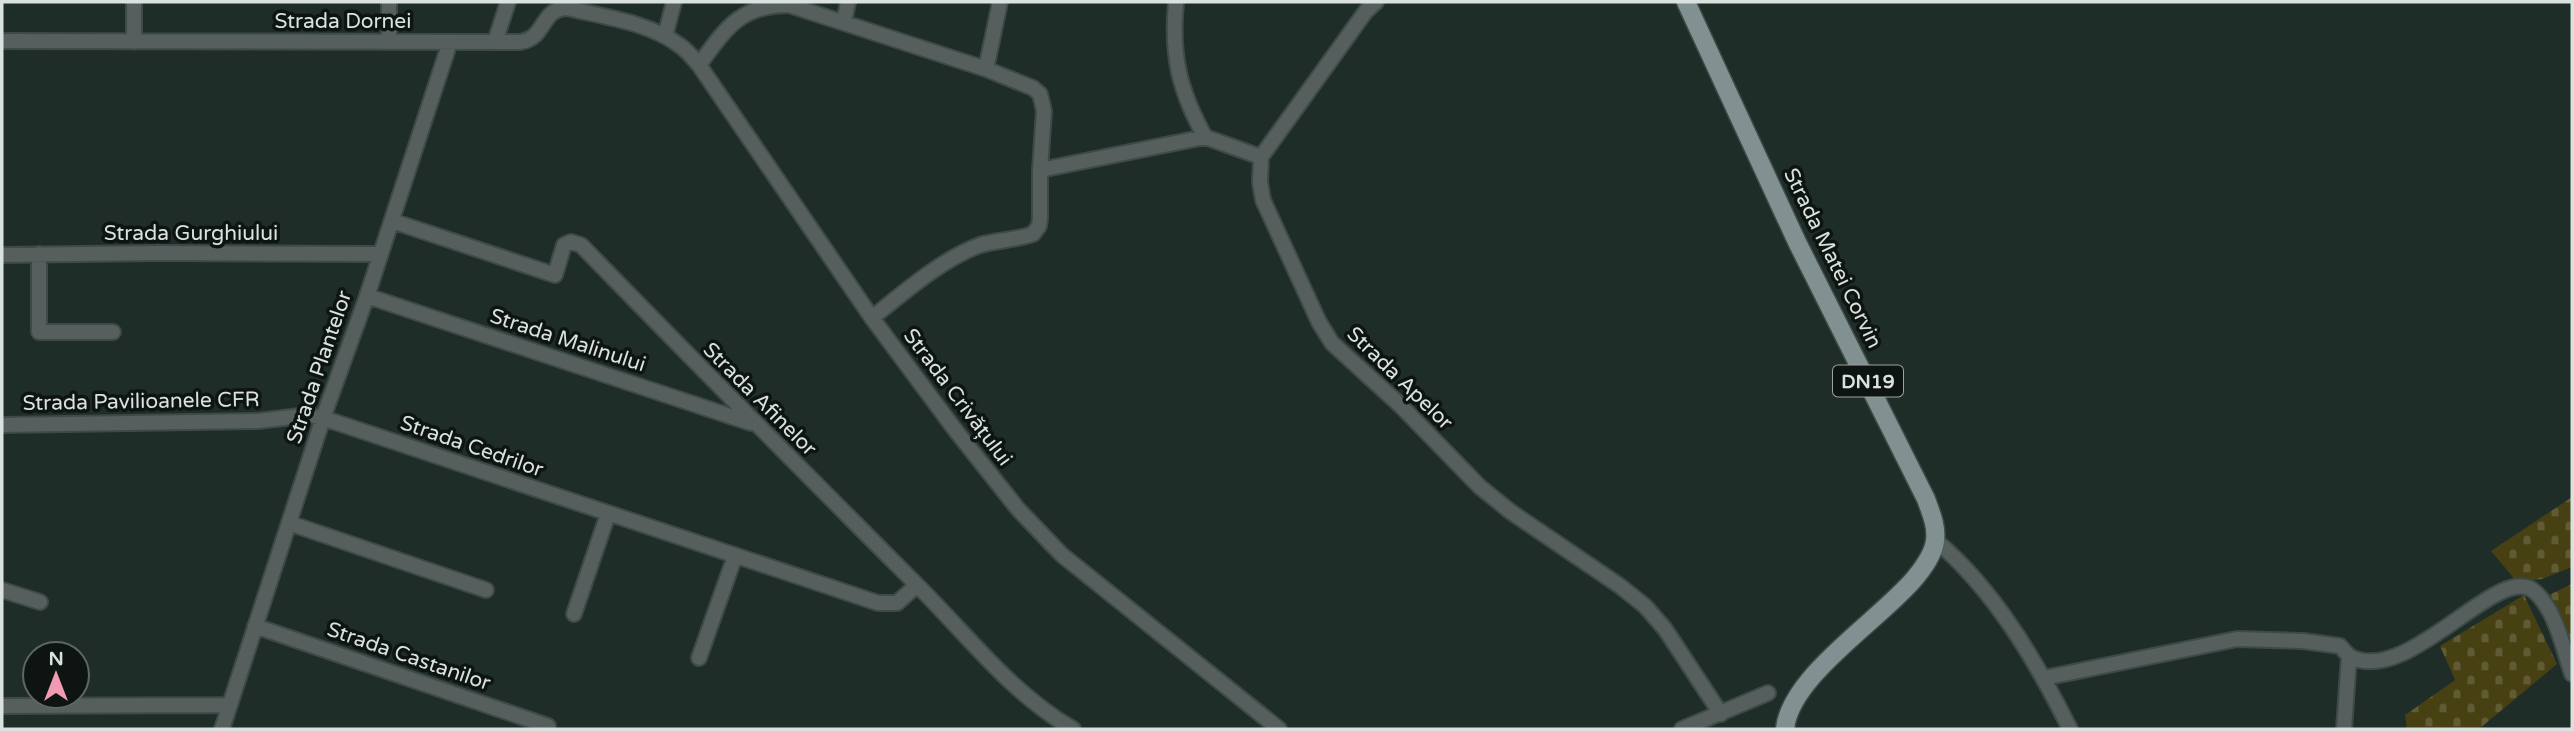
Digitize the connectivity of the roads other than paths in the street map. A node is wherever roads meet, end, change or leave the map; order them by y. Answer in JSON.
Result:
{"nodes":[{"id":1,"x":134,"y":2,"type":"edge"},
{"id":2,"x":388,"y":2,"type":"edge"},
{"id":3,"x":508,"y":2,"type":"edge"},
{"id":4,"x":674,"y":2,"type":"edge"},
{"id":5,"x":848,"y":2,"type":"edge"},
{"id":6,"x":999,"y":2,"type":"edge"},
{"id":7,"x":1176,"y":2,"type":"edge"},
{"id":8,"x":1376,"y":2,"type":"edge"},
{"id":9,"x":1686,"y":2,"type":"edge"},
{"id":10,"x":844,"y":22,"type":"junction"},
{"id":11,"x":665,"y":36,"type":"junction"},
{"id":12,"x":2,"y":41,"type":"edge"},
{"id":13,"x":134,"y":42,"type":"junction"},
{"id":14,"x":389,"y":42,"type":"junction"},
{"id":15,"x":450,"y":42,"type":"junction"},
{"id":16,"x":495,"y":42,"type":"junction"},
{"id":17,"x":699,"y":65,"type":"junction"},
{"id":18,"x":986,"y":69,"type":"junction"},
{"id":19,"x":1205,"y":136,"type":"junction"},
{"id":20,"x":1261,"y":158,"type":"junction"},
{"id":21,"x":1040,"y":170,"type":"junction"},
{"id":22,"x":391,"y":221,"type":"junction"},
{"id":23,"x":39,"y":254,"type":"junction"},
{"id":24,"x":380,"y":254,"type":"junction"},
{"id":25,"x":2,"y":255,"type":"edge"},
{"id":26,"x":366,"y":296,"type":"junction"},
{"id":27,"x":872,"y":318,"type":"junction"},
{"id":28,"x":113,"y":332,"type":"dead end"},
{"id":29,"x":323,"y":418,"type":"junction"},
{"id":30,"x":755,"y":425,"type":"junction"},
{"id":31,"x":3,"y":428,"type":"edge"},
{"id":32,"x":608,"y":514,"type":"junction"},
{"id":33,"x":289,"y":523,"type":"junction"},
{"id":34,"x":1935,"y":540,"type":"junction"},
{"id":35,"x":735,"y":556,"type":"junction"},
{"id":36,"x":918,"y":585,"type":"junction"},
{"id":37,"x":2,"y":590,"type":"edge"},
{"id":38,"x":486,"y":590,"type":"dead end"},
{"id":39,"x":40,"y":602,"type":"dead end"},
{"id":40,"x":574,"y":614,"type":"dead end"},
{"id":41,"x":255,"y":626,"type":"junction"},
{"id":42,"x":2349,"y":657,"type":"junction"},
{"id":43,"x":699,"y":658,"type":"dead end"},
{"id":44,"x":2572,"y":674,"type":"edge"},
{"id":45,"x":2044,"y":678,"type":"junction"},
{"id":46,"x":1768,"y":693,"type":"dead end"},
{"id":47,"x":230,"y":705,"type":"junction"},
{"id":48,"x":2,"y":706,"type":"edge"},
{"id":49,"x":1721,"y":714,"type":"junction"},
{"id":50,"x":548,"y":726,"type":"dead end"},
{"id":51,"x":1706,"y":726,"type":"edge"},
{"id":52,"x":222,"y":729,"type":"edge"},
{"id":53,"x":1073,"y":729,"type":"edge"},
{"id":54,"x":1279,"y":729,"type":"edge"},
{"id":55,"x":1682,"y":729,"type":"edge"},
{"id":56,"x":1784,"y":729,"type":"edge"},
{"id":57,"x":2070,"y":729,"type":"edge"},
{"id":58,"x":2344,"y":729,"type":"edge"}],
"edges":[{"from":1,"to":13,"type":"street"},
{"from":2,"to":14,"type":"street"},
{"from":3,"to":16,"type":"street"},
{"from":4,"to":11,"type":"street"},
{"from":5,"to":10,"type":"street"},
{"from":6,"to":18,"type":"street"},
{"from":7,"to":19,"type":"street"},
{"from":8,"to":20,"type":"street"},
{"from":9,"to":34,"type":"main road","name":"Strada Matei Corvin","number":"DN19"},
{"from":10,"to":17,"type":"street"},
{"from":10,"to":18,"type":"street"},
{"from":11,"to":16,"type":"street","name":"Strada Dornei"},
{"from":11,"to":17,"type":"street","name":"Strada Crivățului"},
{"from":12,"to":13,"type":"street","name":"Strada Dornei"},
{"from":13,"to":14,"type":"street","name":"Strada Dornei"},
{"from":14,"to":15,"type":"street","name":"Strada Dornei"},
{"from":15,"to":16,"type":"street","name":"Strada Dornei"},
{"from":15,"to":22,"type":"street","name":"Strada Plantelor"},
{"from":17,"to":27,"type":"street","name":"Strada Crivățului"},
{"from":18,"to":21,"type":"street"},
{"from":19,"to":20,"type":"street"},
{"from":19,"to":21,"type":"street"},
{"from":20,"to":49,"type":"street","name":"Strada Apelor"},
{"from":21,"to":27,"type":"street"},
{"from":22,"to":24,"type":"street","name":"Strada Plantelor"},
{"from":22,"to":30,"type":"street","name":"Strada Afinelor"},
{"from":23,"to":24,"type":"street","name":"Strada Gurghiului"},
{"from":23,"to":25,"type":"street","name":"Strada Gurghiului"},
{"from":23,"to":28,"type":"street"},
{"from":24,"to":26,"type":"street","name":"Strada Plantelor"},
{"from":26,"to":29,"type":"street","name":"Strada Plantelor"},
{"from":26,"to":30,"type":"street","name":"Strada Malinului"},
{"from":27,"to":54,"type":"street","name":"Strada Crivățului"},
{"from":29,"to":31,"type":"street","name":"Strada Pavilioanele CFR"},
{"from":29,"to":32,"type":"street","name":"Strada Cedrilor"},
{"from":29,"to":33,"type":"street","name":"Strada Plantelor"},
{"from":30,"to":36,"type":"street","name":"Strada Afinelor"},
{"from":32,"to":35,"type":"street","name":"Strada Cedrilor"},
{"from":32,"to":40,"type":"street"},
{"from":33,"to":38,"type":"street"},
{"from":33,"to":41,"type":"street","name":"Strada Plantelor"},
{"from":34,"to":45,"type":"street"},
{"from":34,"to":56,"type":"main road"},
{"from":35,"to":36,"type":"street","name":"Strada Cedrilor"},
{"from":35,"to":43,"type":"street"},
{"from":36,"to":53,"type":"street","name":"Strada Afinelor"},
{"from":37,"to":39,"type":"street"},
{"from":41,"to":47,"type":"street","name":"Strada Plantelor"},
{"from":41,"to":50,"type":"street","name":"Strada Castanilor"},
{"from":42,"to":44,"type":"street"},
{"from":42,"to":45,"type":"street"},
{"from":42,"to":58,"type":"street"},
{"from":45,"to":57,"type":"street"},
{"from":46,"to":49,"type":"street"},
{"from":47,"to":48,"type":"street"},
{"from":47,"to":52,"type":"street","name":"Strada Plantelor"},
{"from":49,"to":51,"type":"street"},
{"from":51,"to":55,"type":"street"}]}
